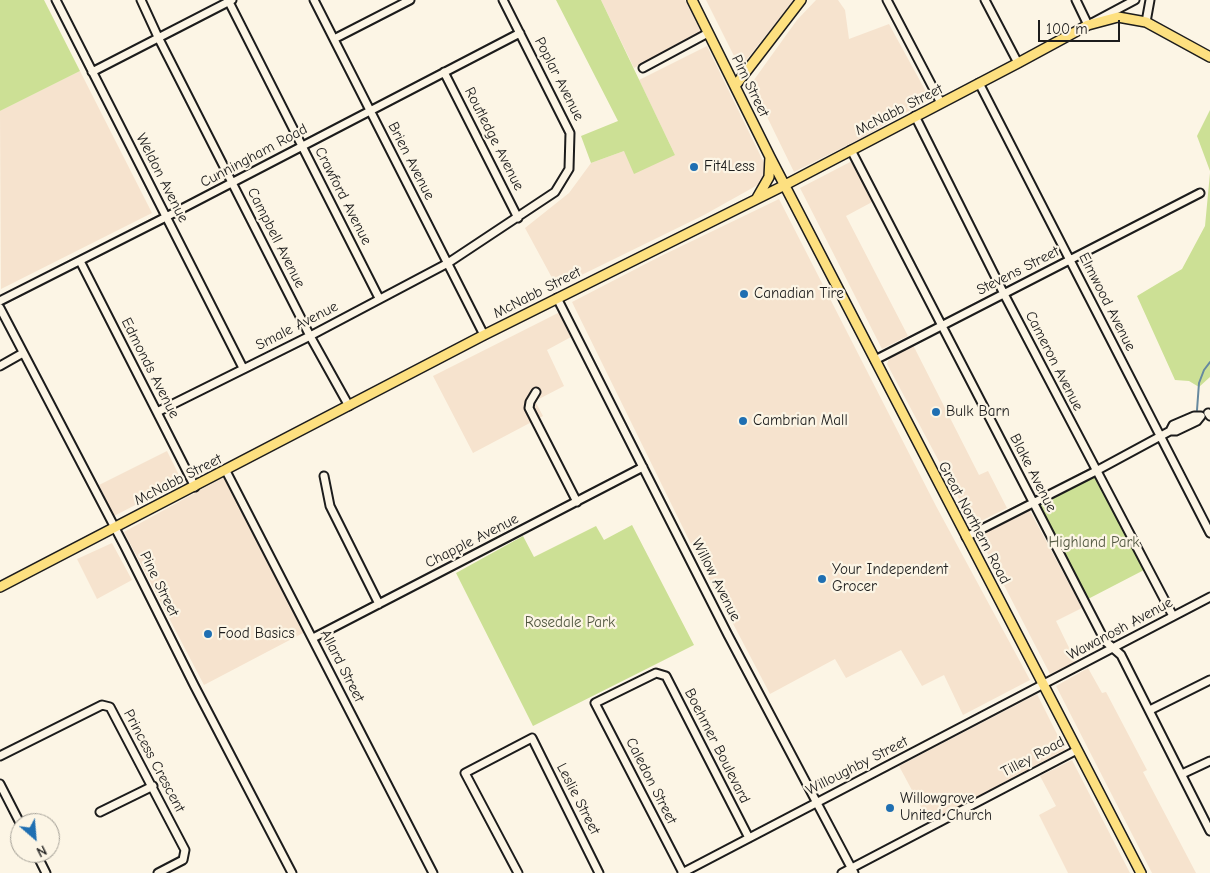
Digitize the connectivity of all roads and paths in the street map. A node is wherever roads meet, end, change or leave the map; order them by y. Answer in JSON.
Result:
{"nodes":[{"id":1,"x":56,"y":0,"type":"edge"},
{"id":2,"x":140,"y":0,"type":"edge"},
{"id":3,"x":229,"y":0,"type":"edge"},
{"id":4,"x":314,"y":0,"type":"edge"},
{"id":5,"x":410,"y":0,"type":"edge"},
{"id":6,"x":503,"y":0,"type":"edge"},
{"id":7,"x":692,"y":0,"type":"edge"},
{"id":8,"x":801,"y":0,"type":"edge"},
{"id":9,"x":887,"y":0,"type":"edge"},
{"id":10,"x":985,"y":0,"type":"edge"},
{"id":11,"x":1076,"y":0,"type":"edge"},
{"id":12,"x":1135,"y":0,"type":"edge"},
{"id":13,"x":1150,"y":0,"type":"edge"},
{"id":14,"x":1146,"y":22,"type":"junction"},
{"id":15,"x":1088,"y":25,"type":"junction"},
{"id":16,"x":520,"y":32,"type":"junction"},
{"id":17,"x":708,"y":33,"type":"junction"},
{"id":18,"x":158,"y":37,"type":"junction"},
{"id":19,"x":334,"y":39,"type":"junction"},
{"id":20,"x":1210,"y":57,"type":"edge"},
{"id":21,"x":1018,"y":63,"type":"junction"},
{"id":22,"x":643,"y":68,"type":"dead end"},
{"id":23,"x":92,"y":72,"type":"junction"},
{"id":24,"x":444,"y":72,"type":"junction"},
{"id":25,"x":979,"y":83,"type":"junction"},
{"id":26,"x":735,"y":86,"type":"junction"},
{"id":27,"x":941,"y":103,"type":"junction"},
{"id":28,"x":370,"y":110,"type":"junction"},
{"id":29,"x":915,"y":116,"type":"junction"},
{"id":30,"x":303,"y":146,"type":"junction"},
{"id":31,"x":852,"y":150,"type":"junction"},
{"id":32,"x":770,"y":157,"type":"junction"},
{"id":33,"x":233,"y":182,"type":"junction"},
{"id":34,"x":785,"y":184,"type":"junction"},
{"id":35,"x":1200,"y":193,"type":"dead end"},
{"id":36,"x":756,"y":199,"type":"junction"},
{"id":37,"x":166,"y":217,"type":"junction"},
{"id":38,"x":518,"y":218,"type":"junction"},
{"id":39,"x":1070,"y":260,"type":"junction"},
{"id":40,"x":80,"y":261,"type":"junction"},
{"id":41,"x":448,"y":263,"type":"junction"},
{"id":42,"x":1004,"y":294,"type":"junction"},
{"id":43,"x":379,"y":298,"type":"junction"},
{"id":44,"x":558,"y":298,"type":"junction"},
{"id":45,"x":0,"y":300,"type":"edge"},
{"id":46,"x":0,"y":308,"type":"edge"},
{"id":47,"x":941,"y":326,"type":"junction"},
{"id":48,"x":484,"y":335,"type":"junction"},
{"id":49,"x":310,"y":336,"type":"junction"},
{"id":50,"x":23,"y":353,"type":"junction"},
{"id":51,"x":875,"y":360,"type":"junction"},
{"id":52,"x":0,"y":366,"type":"edge"},
{"id":53,"x":243,"y":368,"type":"junction"},
{"id":54,"x":536,"y":392,"type":"dead end"},
{"id":55,"x":349,"y":406,"type":"junction"},
{"id":56,"x":157,"y":412,"type":"junction"},
{"id":57,"x":1207,"y":414,"type":"edge"},
{"id":58,"x":1160,"y":436,"type":"junction"},
{"id":59,"x":643,"y":467,"type":"junction"},
{"id":60,"x":226,"y":471,"type":"junction"},
{"id":61,"x":1096,"y":471,"type":"junction"},
{"id":62,"x":324,"y":476,"type":"dead end"},
{"id":63,"x":195,"y":487,"type":"junction"},
{"id":64,"x":576,"y":502,"type":"junction"},
{"id":65,"x":1033,"y":502,"type":"junction"},
{"id":66,"x":114,"y":528,"type":"junction"},
{"id":67,"x":1210,"y":533,"type":"edge"},
{"id":68,"x":966,"y":537,"type":"junction"},
{"id":69,"x":0,"y":587,"type":"edge"},
{"id":70,"x":1210,"y":597,"type":"edge"},
{"id":71,"x":379,"y":604,"type":"junction"},
{"id":72,"x":1173,"y":616,"type":"junction"},
{"id":73,"x":312,"y":638,"type":"junction"},
{"id":74,"x":1113,"y":648,"type":"junction"},
{"id":75,"x":1210,"y":680,"type":"edge"},
{"id":76,"x":1044,"y":685,"type":"junction"},
{"id":77,"x":595,"y":703,"type":"joint"},
{"id":78,"x":1150,"y":710,"type":"junction"},
{"id":79,"x":1077,"y":750,"type":"junction"},
{"id":80,"x":0,"y":756,"type":"edge"},
{"id":81,"x":1210,"y":761,"type":"edge"},
{"id":82,"x":1182,"y":774,"type":"junction"},
{"id":83,"x":0,"y":784,"type":"edge"},
{"id":84,"x":153,"y":786,"type":"junction"},
{"id":85,"x":816,"y":803,"type":"junction"},
{"id":86,"x":100,"y":812,"type":"dead end"},
{"id":87,"x":15,"y":813,"type":"edge"},
{"id":88,"x":1210,"y":831,"type":"edge"},
{"id":89,"x":749,"y":838,"type":"junction"},
{"id":90,"x":852,"y":870,"type":"edge"},
{"id":91,"x":158,"y":873,"type":"edge"},
{"id":92,"x":292,"y":873,"type":"edge"},
{"id":93,"x":433,"y":873,"type":"edge"},
{"id":94,"x":518,"y":873,"type":"edge"},
{"id":95,"x":599,"y":873,"type":"edge"},
{"id":96,"x":683,"y":873,"type":"edge"},
{"id":97,"x":842,"y":873,"type":"edge"},
{"id":98,"x":1141,"y":873,"type":"edge"}],
"edges":[{"from":1,"to":23,"type":"street","name":"Weldon Avenue"},
{"from":2,"to":18,"type":"street","name":"Campbell Avenue"},
{"from":3,"to":18,"type":"street"},
{"from":3,"to":30,"type":"street","name":"Crawford Avenue"},
{"from":4,"to":19,"type":"street","name":"Brien Avenue"},
{"from":5,"to":19,"type":"street"},
{"from":6,"to":16,"type":"street","name":"Poplar Avenue"},
{"from":7,"to":17,"type":"main road","name":"Pim Street"},
{"from":8,"to":26,"type":"main road"},
{"from":9,"to":27,"type":"street"},
{"from":10,"to":21,"type":"street"},
{"from":11,"to":15,"type":"street"},
{"from":12,"to":15,"type":"street","name":"McNabb Street"},
{"from":13,"to":14,"type":"street"},
{"from":14,"to":15,"type":"main road","name":"McNabb Street"},
{"from":14,"to":20,"type":"main road","name":"McNabb Street"},
{"from":15,"to":21,"type":"main road","name":"McNabb Street"},
{"from":16,"to":24,"type":"street","name":"Cunningham Road"},
{"from":16,"to":38,"type":"street","name":"Poplar Avenue"},
{"from":17,"to":22,"type":"street"},
{"from":17,"to":26,"type":"main road","name":"Pim Street"},
{"from":18,"to":23,"type":"street"},
{"from":18,"to":33,"type":"street","name":"Campbell Avenue"},
{"from":19,"to":28,"type":"street","name":"Brien Avenue"},
{"from":21,"to":25,"type":"main road","name":"McNabb Street"},
{"from":23,"to":37,"type":"street","name":"Weldon Avenue"},
{"from":24,"to":28,"type":"street","name":"Cunningham Road"},
{"from":24,"to":38,"type":"street","name":"Routledge Avenue"},
{"from":25,"to":27,"type":"main road","name":"McNabb Street"},
{"from":25,"to":39,"type":"street","name":"Elmwood Avenue"},
{"from":26,"to":32,"type":"main road","name":"Pim Street"},
{"from":27,"to":29,"type":"main road","name":"McNabb Street"},
{"from":28,"to":30,"type":"street","name":"Cunningham Road"},
{"from":28,"to":41,"type":"street","name":"Brien Avenue"},
{"from":29,"to":31,"type":"main road","name":"McNabb Street"},
{"from":29,"to":42,"type":"street","name":"Cameron Avenue"},
{"from":30,"to":33,"type":"street","name":"Cunningham Road"},
{"from":30,"to":43,"type":"street","name":"Crawford Avenue"},
{"from":31,"to":34,"type":"main road","name":"McNabb Street"},
{"from":31,"to":47,"type":"street","name":"Blake Avenue"},
{"from":32,"to":34,"type":"main road","name":"Pim Street"},
{"from":32,"to":36,"type":"main road"},
{"from":33,"to":37,"type":"street","name":"Cunningham Road"},
{"from":33,"to":49,"type":"street","name":"Campbell Avenue"},
{"from":34,"to":36,"type":"main road","name":"McNabb Street"},
{"from":34,"to":51,"type":"main road","name":"Great Northern Road"},
{"from":35,"to":39,"type":"street","name":"Stevens Street"},
{"from":36,"to":44,"type":"main road","name":"McNabb Street"},
{"from":37,"to":40,"type":"street","name":"Cunningham Road"},
{"from":37,"to":53,"type":"street","name":"Weldon Avenue"},
{"from":38,"to":41,"type":"street","name":"Poplar Avenue"},
{"from":39,"to":42,"type":"street","name":"Stevens Street"},
{"from":39,"to":58,"type":"street","name":"Elmwood Avenue"},
{"from":40,"to":45,"type":"street","name":"Cunningham Road"},
{"from":40,"to":56,"type":"street","name":"Edmonds Avenue"},
{"from":41,"to":43,"type":"street","name":"Smale Avenue"},
{"from":41,"to":48,"type":"street","name":"Brien Avenue"},
{"from":42,"to":47,"type":"street","name":"Stevens Street"},
{"from":42,"to":61,"type":"street","name":"Cameron Avenue"},
{"from":43,"to":49,"type":"street","name":"Smale Avenue"},
{"from":44,"to":48,"type":"main road","name":"McNabb Street"},
{"from":44,"to":59,"type":"street","name":"Willow Avenue"},
{"from":46,"to":50,"type":"street","name":"Pine Street"},
{"from":47,"to":51,"type":"street","name":"Stevens Street"},
{"from":47,"to":65,"type":"street","name":"Blake Avenue"},
{"from":48,"to":55,"type":"main road","name":"McNabb Street"},
{"from":49,"to":53,"type":"street","name":"Smale Avenue"},
{"from":49,"to":55,"type":"street","name":"Campbell Avenue"},
{"from":50,"to":52,"type":"street"},
{"from":50,"to":66,"type":"street","name":"Pine Street"},
{"from":51,"to":68,"type":"main road","name":"Great Northern Road"},
{"from":53,"to":56,"type":"street","name":"Smale Avenue"},
{"from":54,"to":64,"type":"street"},
{"from":55,"to":60,"type":"main road","name":"McNabb Street"},
{"from":56,"to":63,"type":"street","name":"Edmonds Avenue"},
{"from":57,"to":58,"type":"street"},
{"from":58,"to":61,"type":"street"},
{"from":58,"to":67,"type":"street","name":"Elmwood Avenue"},
{"from":59,"to":64,"type":"street","name":"Chapple Avenue"},
{"from":59,"to":85,"type":"street","name":"Willow Avenue"},
{"from":60,"to":63,"type":"main road","name":"McNabb Street"},
{"from":60,"to":73,"type":"street","name":"Allard Street"},
{"from":61,"to":65,"type":"street"},
{"from":61,"to":72,"type":"street","name":"Cameron Avenue"},
{"from":62,"to":71,"type":"street"},
{"from":63,"to":66,"type":"main road","name":"McNabb Street"},
{"from":64,"to":71,"type":"street","name":"Chapple Avenue"},
{"from":65,"to":68,"type":"street"},
{"from":65,"to":74,"type":"street","name":"Blake Avenue"},
{"from":66,"to":69,"type":"main road","name":"McNabb Street"},
{"from":66,"to":92,"type":"street","name":"Pine Street"},
{"from":68,"to":76,"type":"main road","name":"Great Northern Road"},
{"from":70,"to":72,"type":"street","name":"Wawanosh Avenue"},
{"from":71,"to":73,"type":"street","name":"Chapple Avenue"},
{"from":72,"to":74,"type":"street","name":"Wawanosh Avenue"},
{"from":73,"to":93,"type":"street","name":"Allard Street"},
{"from":74,"to":76,"type":"street","name":"Wawanosh Avenue"},
{"from":74,"to":78,"type":"street","name":"Blake Avenue"},
{"from":75,"to":78,"type":"street"},
{"from":76,"to":79,"type":"main road","name":"Great Northern Road"},
{"from":76,"to":85,"type":"street","name":"Willoughby Street"},
{"from":77,"to":89,"type":"street","name":"Boehmer Boulevard"},
{"from":77,"to":96,"type":"street","name":"Caledon Street"},
{"from":78,"to":82,"type":"street","name":"Blake Avenue"},
{"from":79,"to":90,"type":"street","name":"Tilley Road"},
{"from":79,"to":98,"type":"main road","name":"Great Northern Road"},
{"from":80,"to":84,"type":"street","name":"Princess Crescent"},
{"from":81,"to":82,"type":"street"},
{"from":82,"to":88,"type":"street","name":"Blake Avenue"},
{"from":83,"to":87,"type":"street"},
{"from":84,"to":86,"type":"street"},
{"from":84,"to":91,"type":"street","name":"Princess Crescent"},
{"from":85,"to":89,"type":"street","name":"Willoughby Street"},
{"from":85,"to":90,"type":"street","name":"Willow Avenue"},
{"from":89,"to":96,"type":"street","name":"Willoughby Street"},
{"from":90,"to":97,"type":"street","name":"Tilley Road"},
{"from":94,"to":95,"type":"street","name":"Leslie Street"}]}
